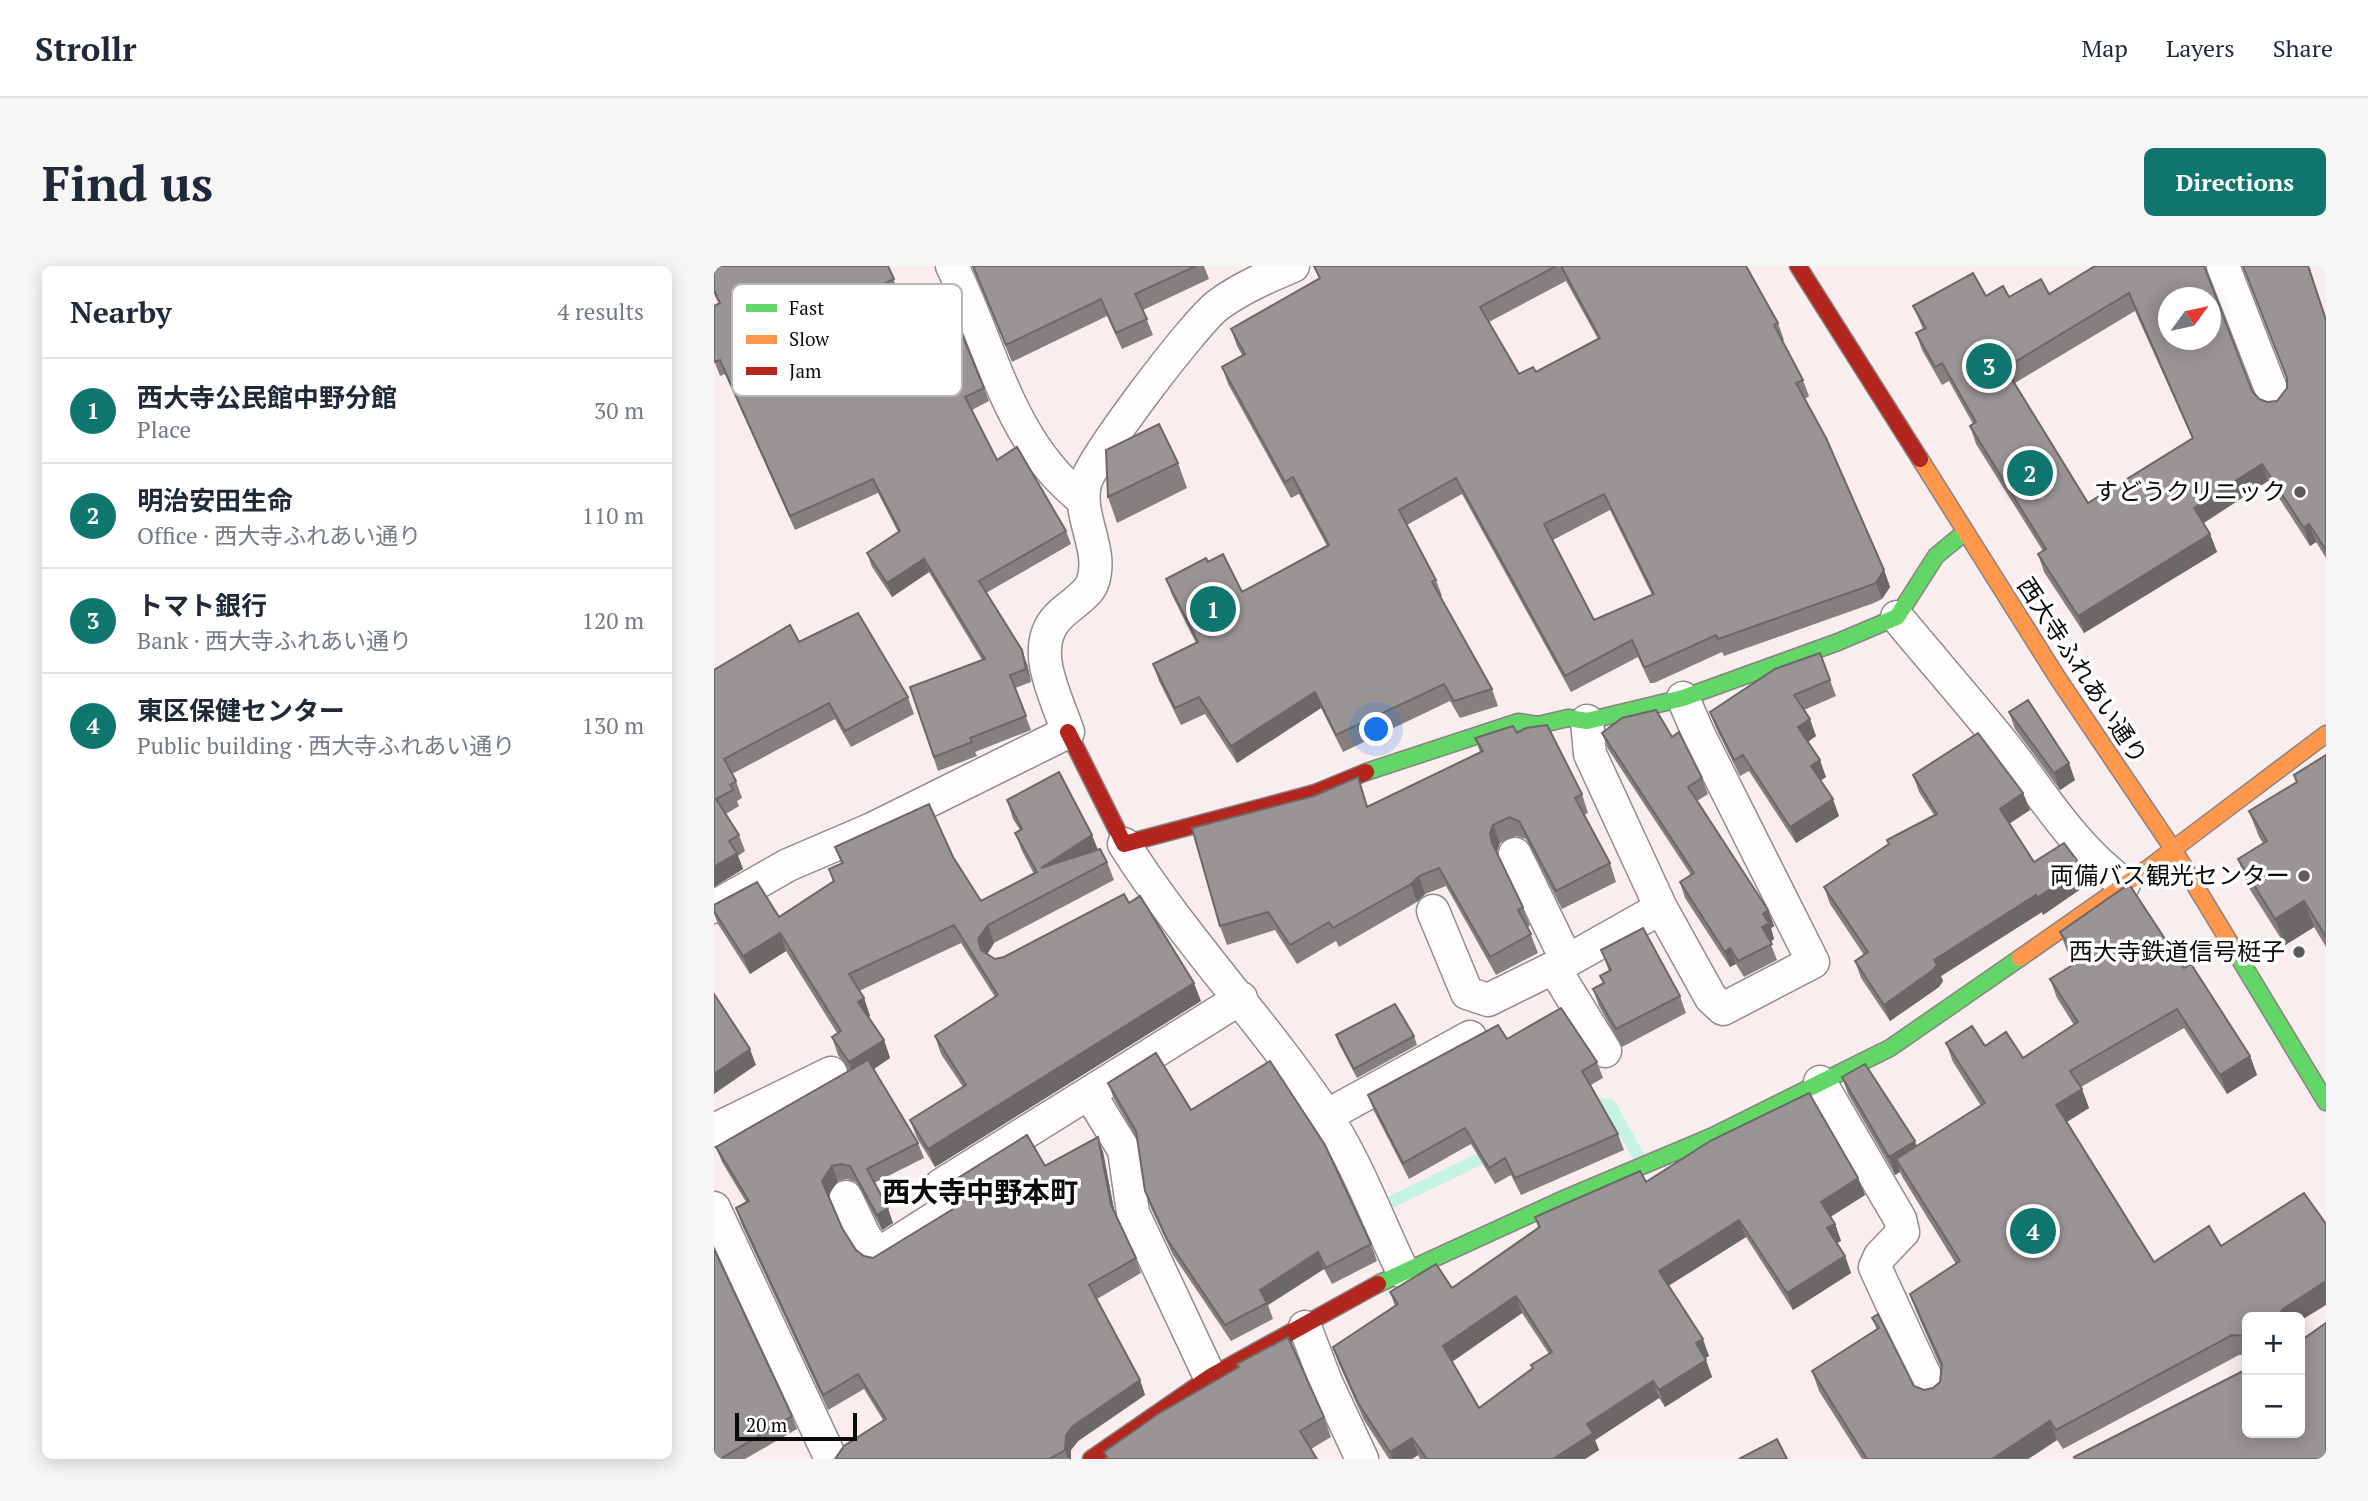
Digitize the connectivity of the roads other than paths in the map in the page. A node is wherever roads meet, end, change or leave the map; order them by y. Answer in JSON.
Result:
{"nodes":[{"id":1,"x":951,"y":266,"type":"edge"},
{"id":2,"x":1293,"y":266,"type":"edge"},
{"id":3,"x":1798,"y":266,"type":"edge"},
{"id":4,"x":2223,"y":266,"type":"edge"},
{"id":5,"x":958,"y":284,"type":"edge"},
{"id":6,"x":962,"y":293,"type":"edge"},
{"id":7,"x":2276,"y":402,"type":"edge"},
{"id":8,"x":1082,"y":499,"type":"junction"},
{"id":9,"x":1965,"y":532,"type":"junction"},
{"id":10,"x":1896,"y":617,"type":"junction"},
{"id":11,"x":1684,"y":698,"type":"junction"},
{"id":12,"x":1587,"y":721,"type":"junction"},
{"id":13,"x":1068,"y":732,"type":"junction"},
{"id":14,"x":2326,"y":734,"type":"edge"},
{"id":15,"x":1124,"y":844,"type":"junction"},
{"id":16,"x":2173,"y":849,"type":"junction"},
{"id":17,"x":1516,"y":854,"type":"dead end"},
{"id":18,"x":1149,"y":883,"type":"junction"},
{"id":19,"x":2124,"y":884,"type":"junction"},
{"id":20,"x":1120,"y":899,"type":"edge"},
{"id":21,"x":714,"y":906,"type":"edge"},
{"id":22,"x":1661,"y":908,"type":"junction"},
{"id":23,"x":1433,"y":911,"type":"dead end"},
{"id":24,"x":1560,"y":964,"type":"junction"},
{"id":25,"x":1241,"y":998,"type":"junction"},
{"id":26,"x":1470,"y":1037,"type":"edge"},
{"id":27,"x":1605,"y":1051,"type":"dead end"},
{"id":28,"x":831,"y":1073,"type":"dead end"},
{"id":29,"x":1820,"y":1083,"type":"junction"},
{"id":30,"x":1088,"y":1093,"type":"junction"},
{"id":31,"x":2326,"y":1101,"type":"edge"},
{"id":32,"x":1326,"y":1116,"type":"junction"},
{"id":33,"x":714,"y":1130,"type":"edge"},
{"id":34,"x":846,"y":1197,"type":"dead end"},
{"id":35,"x":714,"y":1208,"type":"edge"},
{"id":36,"x":1403,"y":1272,"type":"junction"},
{"id":37,"x":1305,"y":1327,"type":"junction"},
{"id":38,"x":1210,"y":1377,"type":"junction"},
{"id":39,"x":1932,"y":1391,"type":"edge"},
{"id":40,"x":830,"y":1459,"type":"edge"},
{"id":41,"x":1091,"y":1459,"type":"edge"},
{"id":42,"x":1362,"y":1459,"type":"edge"}],
"edges":[{"from":1,"to":5,"type":"street"},
{"from":2,"to":8,"type":"street"},
{"from":3,"to":9,"type":"street","name":"西大寺ふれあい通り"},
{"from":4,"to":7,"type":"street"},
{"from":6,"to":8,"type":"street"},
{"from":8,"to":13,"type":"street"},
{"from":9,"to":10,"type":"street"},
{"from":9,"to":16,"type":"street","name":"西大寺ふれあい通り"},
{"from":10,"to":11,"type":"street"},
{"from":10,"to":19,"type":"street"},
{"from":11,"to":12,"type":"street"},
{"from":11,"to":22,"type":"street"},
{"from":12,"to":15,"type":"street"},
{"from":12,"to":22,"type":"street"},
{"from":13,"to":15,"type":"street"},
{"from":13,"to":21,"type":"street"},
{"from":14,"to":16,"type":"street"},
{"from":15,"to":18,"type":"street"},
{"from":16,"to":19,"type":"street"},
{"from":16,"to":31,"type":"street","name":"西大寺ふれあい通り"},
{"from":17,"to":24,"type":"street"},
{"from":18,"to":20,"type":"street"},
{"from":18,"to":25,"type":"street"},
{"from":19,"to":29,"type":"street"},
{"from":22,"to":24,"type":"street"},
{"from":23,"to":24,"type":"street"},
{"from":24,"to":27,"type":"street"},
{"from":25,"to":30,"type":"street"},
{"from":25,"to":32,"type":"street"},
{"from":26,"to":32,"type":"street"},
{"from":28,"to":33,"type":"street"},
{"from":29,"to":36,"type":"street"},
{"from":29,"to":39,"type":"street"},
{"from":30,"to":34,"type":"street"},
{"from":30,"to":38,"type":"street"},
{"from":32,"to":36,"type":"street"},
{"from":35,"to":40,"type":"street"},
{"from":36,"to":37,"type":"street"},
{"from":37,"to":38,"type":"street"},
{"from":37,"to":42,"type":"street"},
{"from":38,"to":41,"type":"street"}]}
